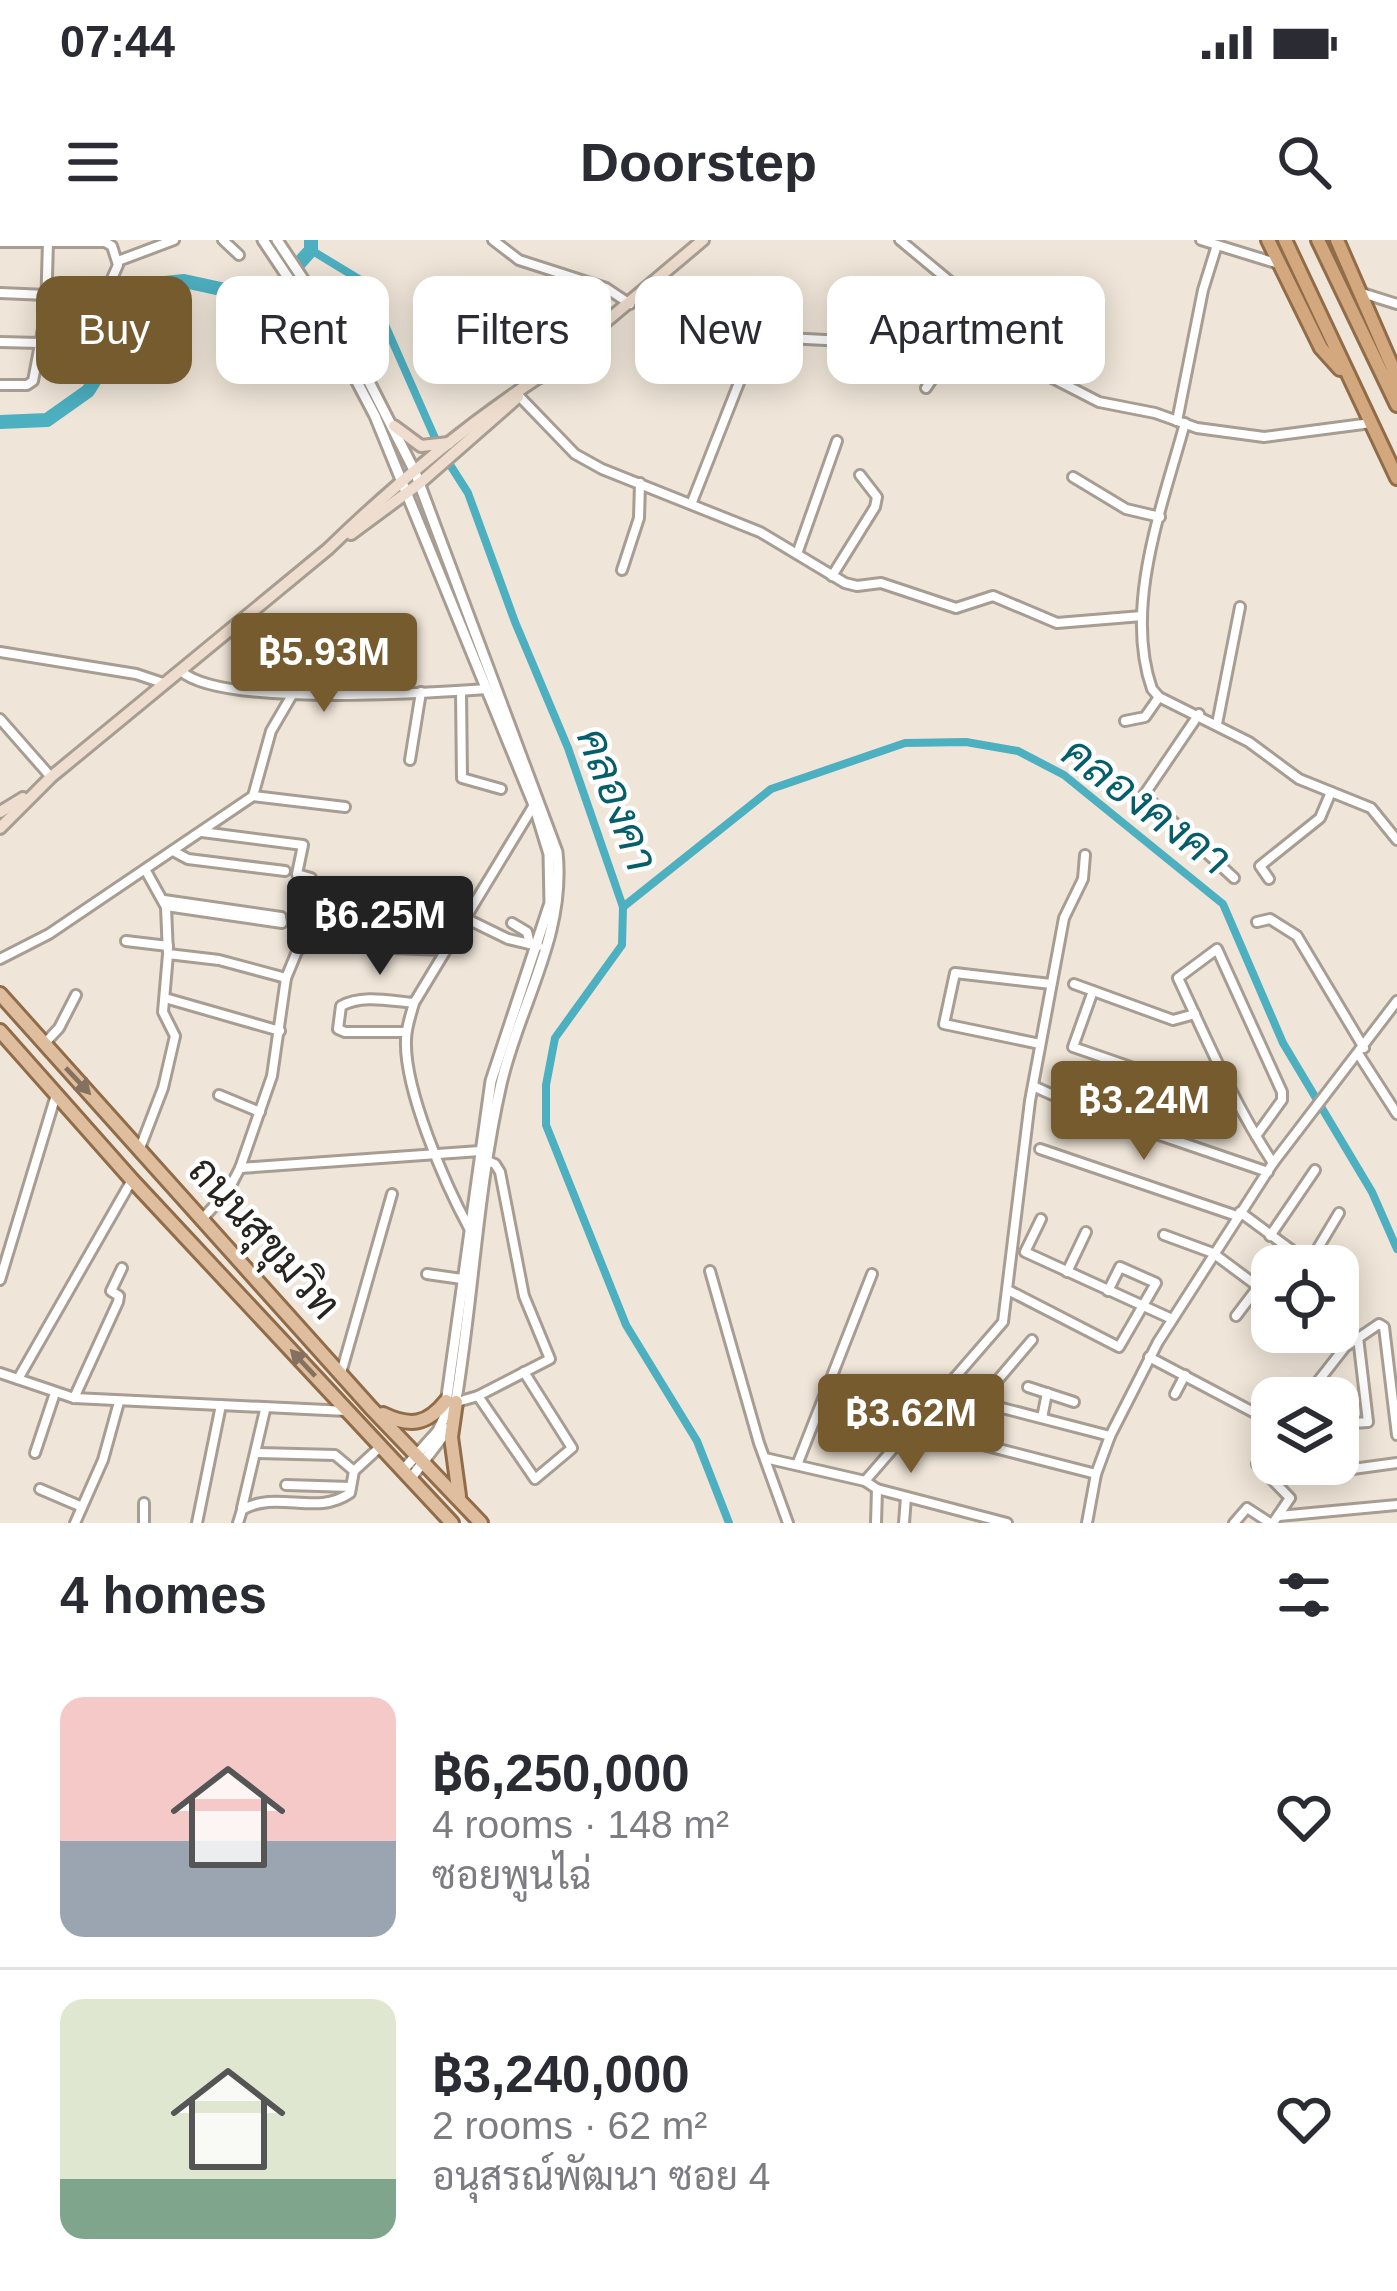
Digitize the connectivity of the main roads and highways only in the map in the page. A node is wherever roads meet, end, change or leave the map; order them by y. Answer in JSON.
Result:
{"nodes":[{"id":1,"x":703,"y":240,"type":"edge"},
{"id":2,"x":1268,"y":240,"type":"edge"},
{"id":3,"x":1285,"y":240,"type":"edge"},
{"id":4,"x":1318,"y":240,"type":"edge"},
{"id":5,"x":1336,"y":240,"type":"edge"},
{"id":6,"x":611,"y":320,"type":"edge"},
{"id":7,"x":1351,"y":382,"type":"junction"},
{"id":8,"x":531,"y":384,"type":"edge"},
{"id":9,"x":532,"y":384,"type":"edge"},
{"id":10,"x":1397,"y":388,"type":"edge"},
{"id":11,"x":1397,"y":404,"type":"edge"},
{"id":12,"x":394,"y":426,"type":"road end"},
{"id":13,"x":466,"y":437,"type":"junction"},
{"id":14,"x":449,"y":443,"type":"junction"},
{"id":15,"x":430,"y":466,"type":"junction"},
{"id":16,"x":1397,"y":478,"type":"edge"},
{"id":17,"x":412,"y":481,"type":"junction"},
{"id":18,"x":415,"y":506,"type":"road end"},
{"id":19,"x":388,"y":508,"type":"junction"},
{"id":20,"x":328,"y":549,"type":"junction"},
{"id":21,"x":41,"y":787,"type":"junction"},
{"id":22,"x":1,"y":809,"type":"edge"},
{"id":23,"x":0,"y":829,"type":"edge"},
{"id":24,"x":0,"y":994,"type":"edge"},
{"id":25,"x":0,"y":1031,"type":"edge"},
{"id":26,"x":371,"y":1408,"type":"junction"},
{"id":27,"x":461,"y":1502,"type":"junction"},
{"id":28,"x":452,"y":1523,"type":"edge"},
{"id":29,"x":482,"y":1523,"type":"edge"}],
"edges":[{"from":1,"to":6,"type":"main road"},
{"from":2,"to":7,"type":"highway"},
{"from":3,"to":7,"type":"highway"},
{"from":4,"to":11,"type":"highway"},
{"from":5,"to":10,"type":"highway"},
{"from":7,"to":16,"type":"highway"},
{"from":8,"to":13,"type":"main road"},
{"from":9,"to":13,"type":"main road"},
{"from":12,"to":14,"type":"main road"},
{"from":13,"to":14,"type":"main road"},
{"from":13,"to":15,"type":"main road"},
{"from":14,"to":15,"type":"main road"},
{"from":15,"to":17,"type":"main road"},
{"from":17,"to":19,"type":"main road"},
{"from":17,"to":20,"type":"main road"},
{"from":18,"to":19,"type":"main road"},
{"from":19,"to":20,"type":"main road"},
{"from":20,"to":21,"type":"main road"},
{"from":21,"to":22,"type":"main road"},
{"from":21,"to":23,"type":"main road"},
{"from":24,"to":26,"type":"main road","name":"ถนนสุขุมวิท","one_way":true},
{"from":28,"to":25,"type":"main road","name":"ถนนสุขุมวิท","one_way":true},
{"from":26,"to":27,"type":"main road","name":"ถนนสุขุมวิท"},
{"from":26,"to":27,"type":"main road"},
{"from":27,"to":29,"type":"main road","name":"ถนนสุขุมวิท"}]}
